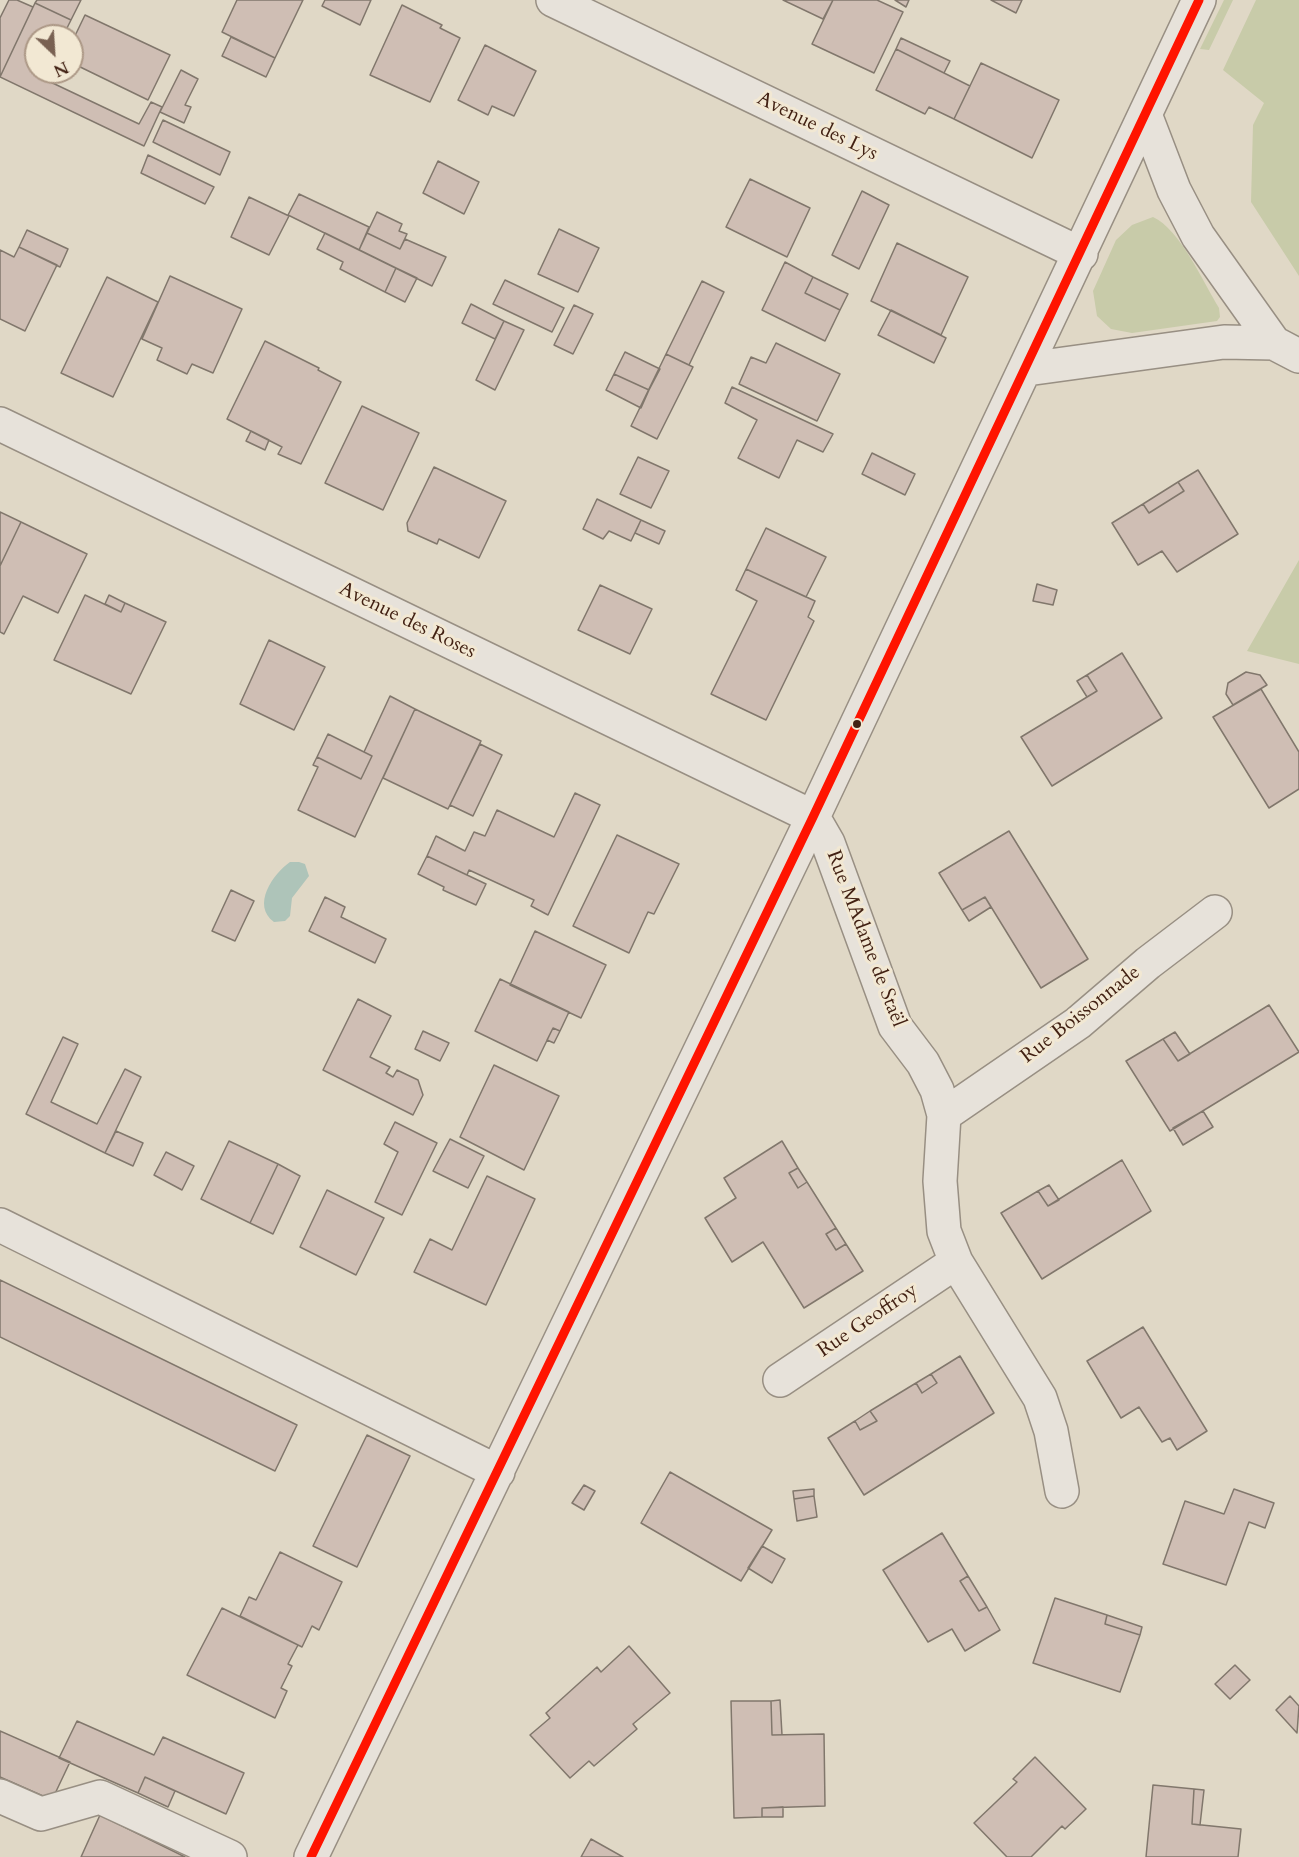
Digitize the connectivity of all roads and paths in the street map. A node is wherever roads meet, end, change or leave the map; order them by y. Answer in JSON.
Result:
{"nodes":[{"id":1,"x":553,"y":0,"type":"edge"},
{"id":2,"x":1199,"y":0,"type":"edge"},
{"id":3,"x":1146,"y":117,"type":"junction"},
{"id":4,"x":1081,"y":254,"type":"junction"},
{"id":5,"x":1286,"y":349,"type":"edge"},
{"id":6,"x":1027,"y":369,"type":"junction"},
{"id":7,"x":0,"y":424,"type":"edge"},
{"id":8,"x":813,"y":817,"type":"junction"},
{"id":9,"x":1215,"y":912,"type":"dead end"},
{"id":10,"x":944,"y":1115,"type":"junction"},
{"id":11,"x":0,"y":1225,"type":"edge"},
{"id":12,"x":956,"y":1262,"type":"junction"},
{"id":13,"x":780,"y":1380,"type":"dead end"},
{"id":14,"x":498,"y":1472,"type":"junction"},
{"id":15,"x":1062,"y":1491,"type":"dead end"},
{"id":16,"x":0,"y":1796,"type":"edge"},
{"id":17,"x":230,"y":1857,"type":"edge"},
{"id":18,"x":311,"y":1857,"type":"edge"}],
"edges":[{"from":1,"to":4,"type":"street","name":"Avenue des Lys"},
{"from":2,"to":3,"type":"street"},
{"from":3,"to":4,"type":"street"},
{"from":3,"to":5,"type":"street"},
{"from":4,"to":6,"type":"street"},
{"from":5,"to":6,"type":"street"},
{"from":6,"to":8,"type":"street"},
{"from":7,"to":8,"type":"street","name":"Avenue des Roses"},
{"from":8,"to":10,"type":"street","name":"Rue MAdame de Staël"},
{"from":8,"to":14,"type":"street"},
{"from":9,"to":10,"type":"street","name":"Rue Boissonnade"},
{"from":10,"to":12,"type":"street","name":"Rue MAdame de Staël"},
{"from":11,"to":14,"type":"street"},
{"from":12,"to":13,"type":"street","name":"Rue Geoffroy"},
{"from":12,"to":15,"type":"street","name":"Rue MAdame de Staël"},
{"from":14,"to":18,"type":"street"},
{"from":16,"to":17,"type":"street"}]}
